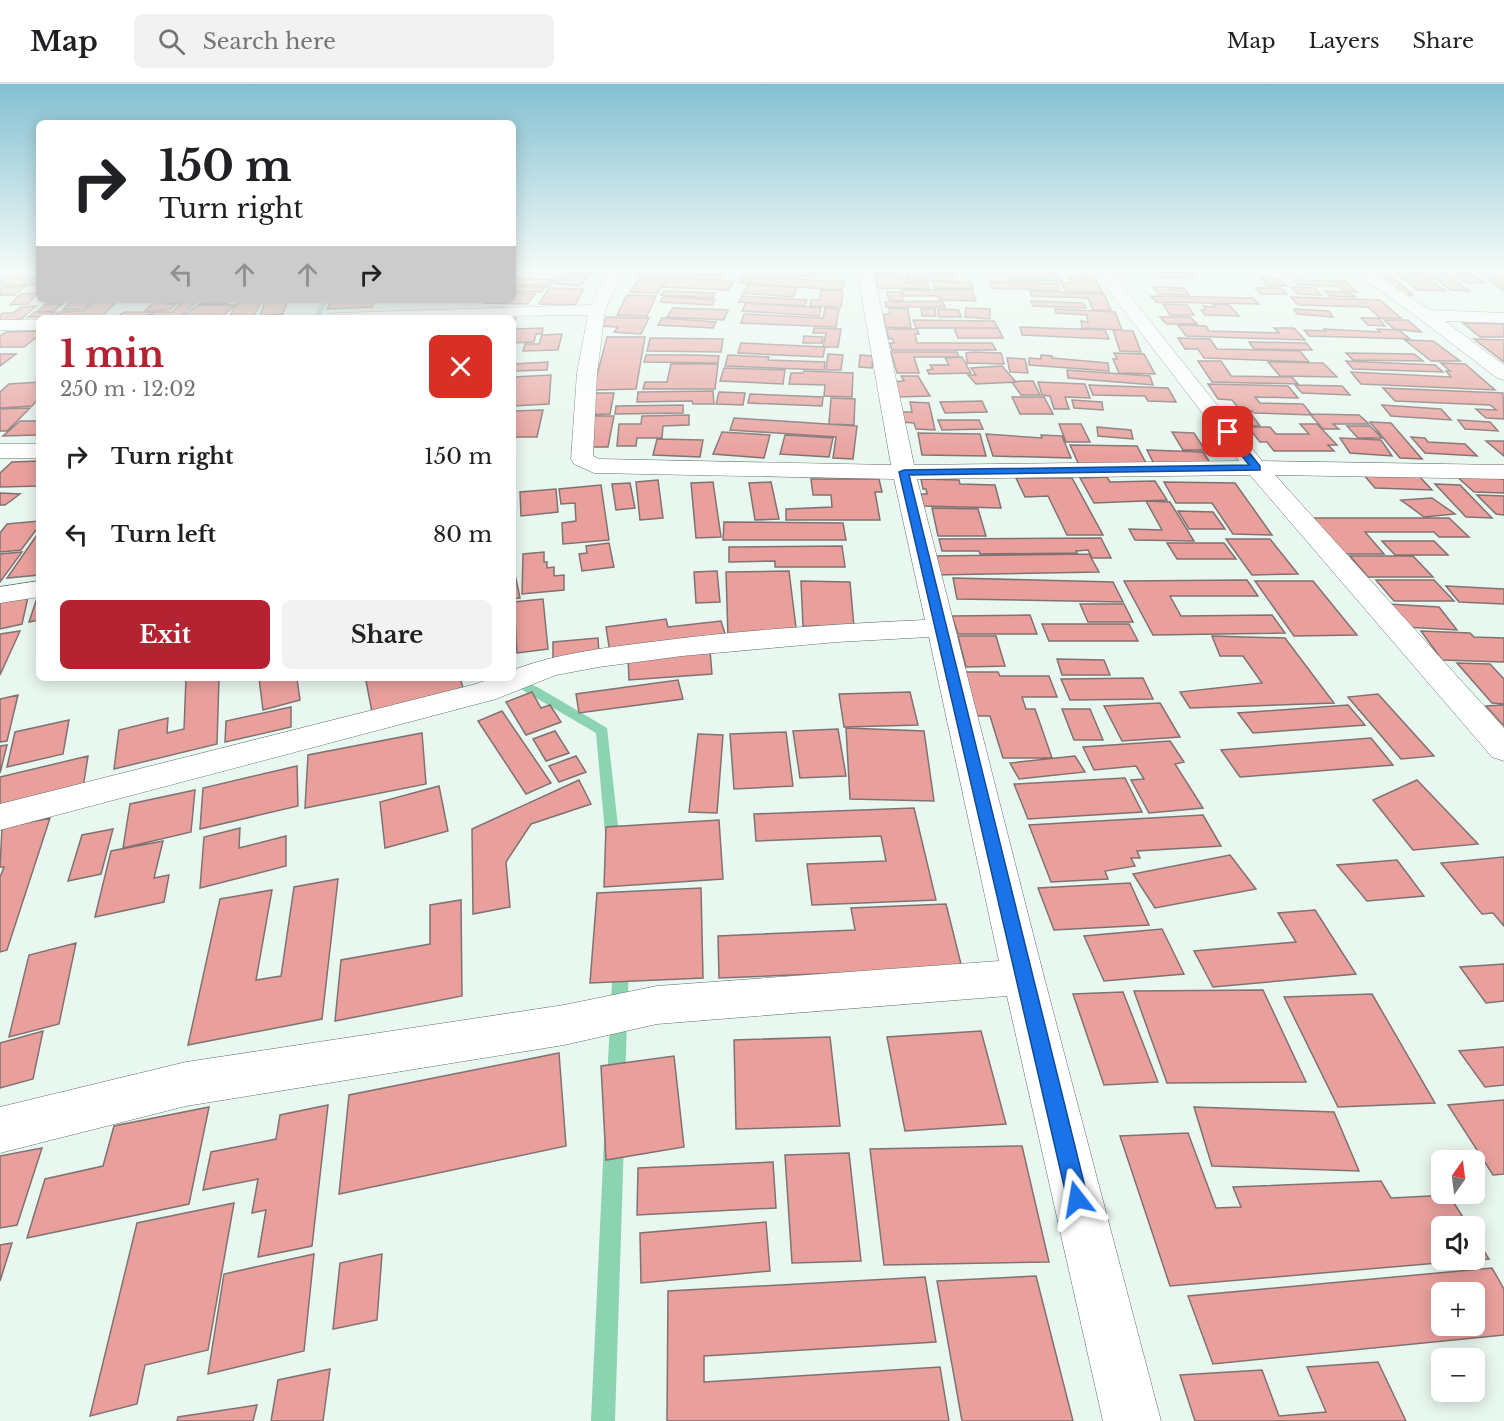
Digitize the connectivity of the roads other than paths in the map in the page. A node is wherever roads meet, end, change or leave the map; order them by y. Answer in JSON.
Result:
{"nodes":[{"id":1,"x":593,"y":332,"type":"edge"},
{"id":2,"x":877,"y":332,"type":"edge"},
{"id":3,"x":1150,"y":332,"type":"edge"},
{"id":4,"x":1449,"y":332,"type":"edge"},
{"id":5,"x":1504,"y":374,"type":"edge"},
{"id":6,"x":36,"y":450,"type":"edge"},
{"id":7,"x":0,"y":451,"type":"edge"},
{"id":8,"x":1256,"y":468,"type":"junction"},
{"id":9,"x":904,"y":472,"type":"junction"},
{"id":10,"x":1504,"y":472,"type":"edge"},
{"id":11,"x":36,"y":589,"type":"edge"},
{"id":12,"x":0,"y":595,"type":"edge"},
{"id":13,"x":941,"y":628,"type":"junction"},
{"id":14,"x":516,"y":680,"type":"edge"},
{"id":15,"x":514,"y":681,"type":"edge"},
{"id":16,"x":1504,"y":749,"type":"edge"},
{"id":17,"x":0,"y":818,"type":"edge"},
{"id":18,"x":1023,"y":977,"type":"junction"},
{"id":19,"x":0,"y":1130,"type":"edge"},
{"id":20,"x":1132,"y":1421,"type":"edge"}],
"edges":[{"from":1,"to":9,"type":"street"},
{"from":2,"to":9,"type":"street"},
{"from":3,"to":8,"type":"street"},
{"from":4,"to":5,"type":"street"},
{"from":6,"to":7,"type":"street"},
{"from":8,"to":9,"type":"street"},
{"from":8,"to":10,"type":"street"},
{"from":8,"to":16,"type":"street"},
{"from":9,"to":13,"type":"street"},
{"from":11,"to":12,"type":"street"},
{"from":13,"to":14,"type":"street"},
{"from":13,"to":18,"type":"street"},
{"from":15,"to":17,"type":"street"},
{"from":18,"to":19,"type":"street"},
{"from":18,"to":20,"type":"street"}]}
